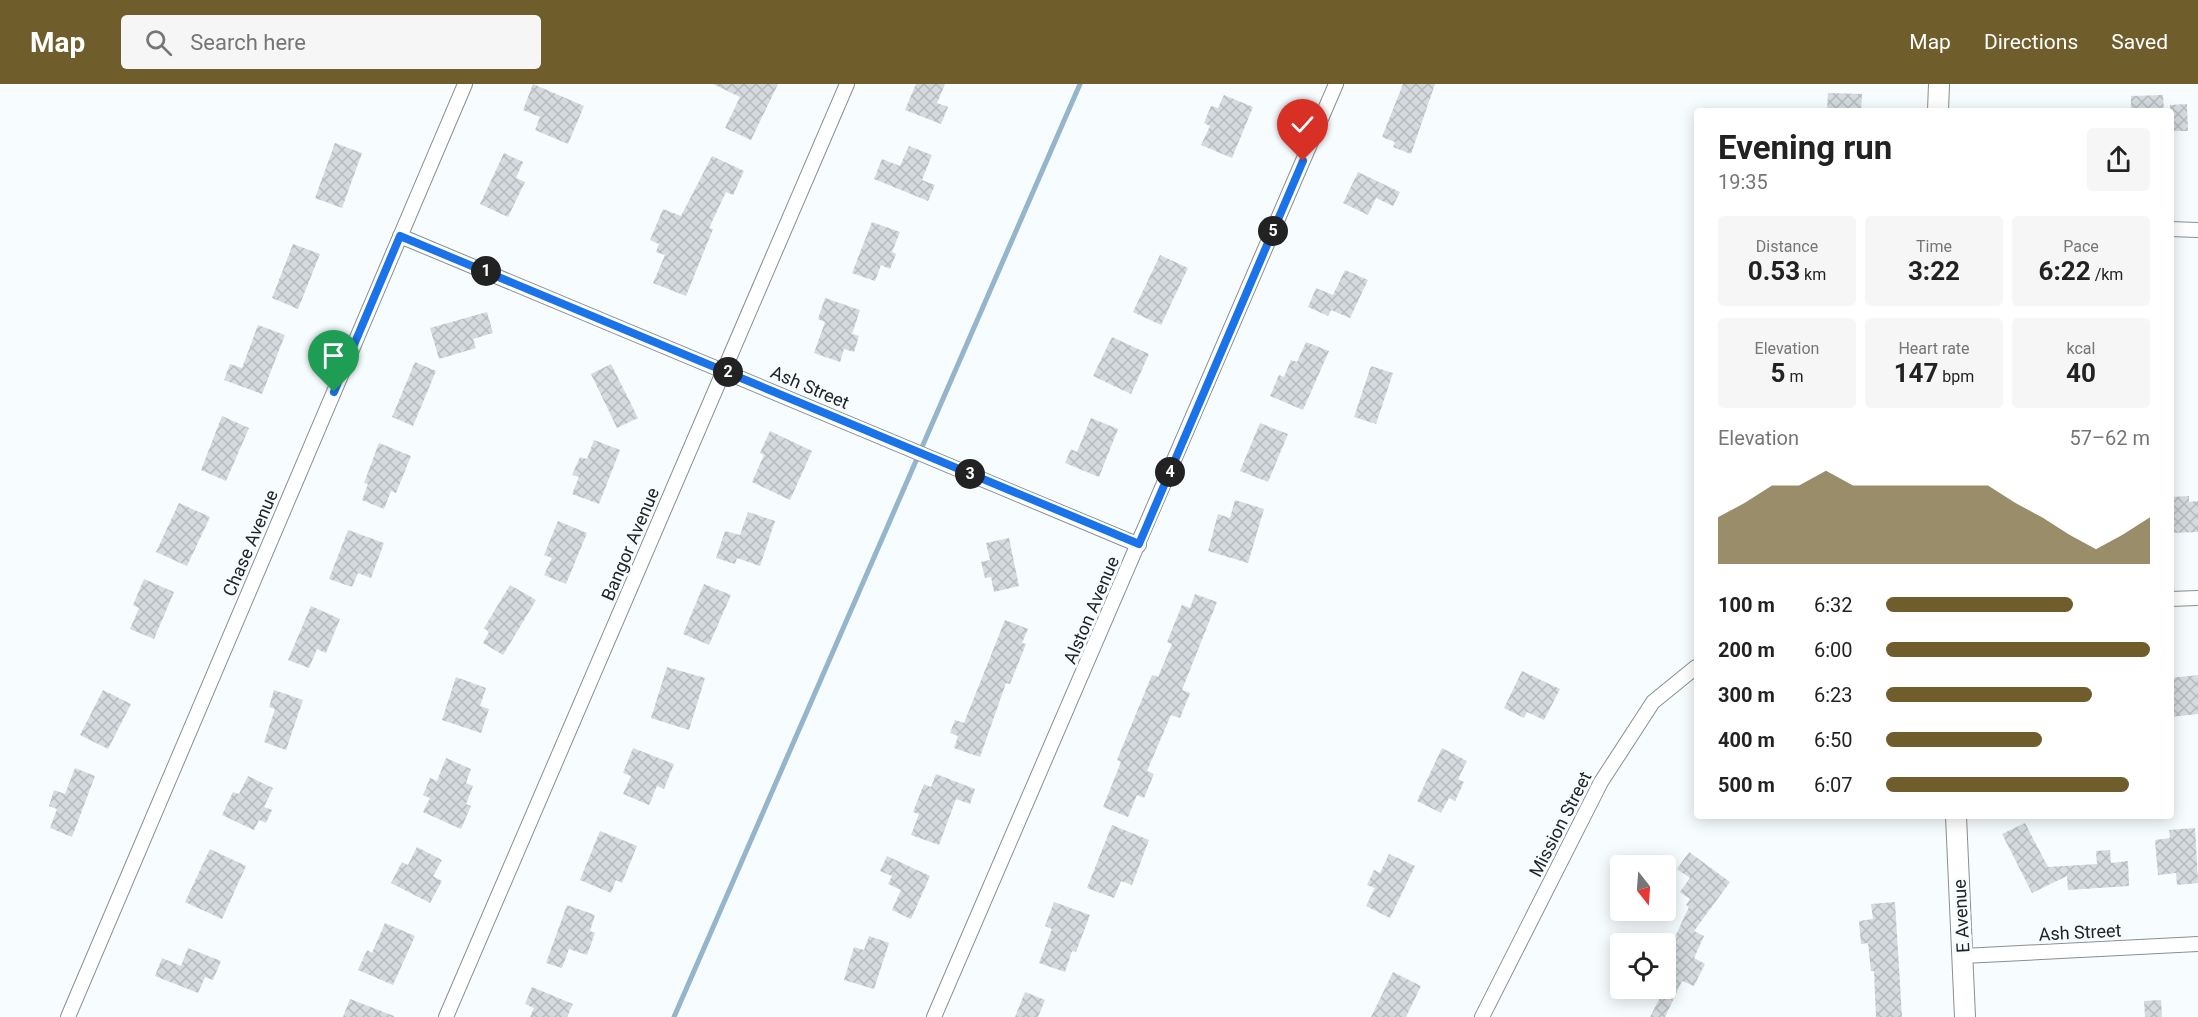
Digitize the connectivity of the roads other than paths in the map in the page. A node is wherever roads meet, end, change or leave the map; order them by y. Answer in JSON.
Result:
{"nodes":[{"id":1,"x":465,"y":84,"type":"edge"},
{"id":2,"x":847,"y":84,"type":"edge"},
{"id":3,"x":1336,"y":84,"type":"edge"},
{"id":4,"x":1939,"y":84,"type":"edge"},
{"id":5,"x":1938,"y":108,"type":"edge"},
{"id":6,"x":2174,"y":229,"type":"edge"},
{"id":7,"x":2198,"y":230,"type":"edge"},
{"id":8,"x":400,"y":236,"type":"junction"},
{"id":9,"x":724,"y":371,"type":"junction"},
{"id":10,"x":1139,"y":544,"type":"junction"},
{"id":11,"x":2198,"y":598,"type":"edge"},
{"id":12,"x":2174,"y":599,"type":"edge"},
{"id":13,"x":1694,"y":669,"type":"edge"},
{"id":14,"x":1956,"y":819,"type":"edge"},
{"id":15,"x":2198,"y":944,"type":"edge"},
{"id":16,"x":1963,"y":956,"type":"junction"},
{"id":17,"x":68,"y":1017,"type":"edge"},
{"id":18,"x":446,"y":1017,"type":"edge"},
{"id":19,"x":934,"y":1017,"type":"edge"},
{"id":20,"x":1482,"y":1017,"type":"edge"},
{"id":21,"x":1965,"y":1017,"type":"edge"}],
"edges":[{"from":1,"to":8,"type":"street","name":"Chase Avenue"},
{"from":2,"to":9,"type":"street","name":"Bangor Avenue"},
{"from":3,"to":10,"type":"street","name":"Alston Avenue"},
{"from":4,"to":5,"type":"street"},
{"from":6,"to":7,"type":"street"},
{"from":8,"to":9,"type":"street","name":"Ash Street"},
{"from":8,"to":17,"type":"street","name":"Chase Avenue"},
{"from":9,"to":10,"type":"street","name":"Ash Street"},
{"from":9,"to":18,"type":"street","name":"Bangor Avenue"},
{"from":10,"to":19,"type":"street","name":"Alston Avenue"},
{"from":11,"to":12,"type":"street"},
{"from":13,"to":20,"type":"street","name":"Mission Street"},
{"from":14,"to":16,"type":"street","name":"E Avenue"},
{"from":15,"to":16,"type":"street","name":"Ash Street"},
{"from":16,"to":21,"type":"street","name":"E Avenue"}]}
